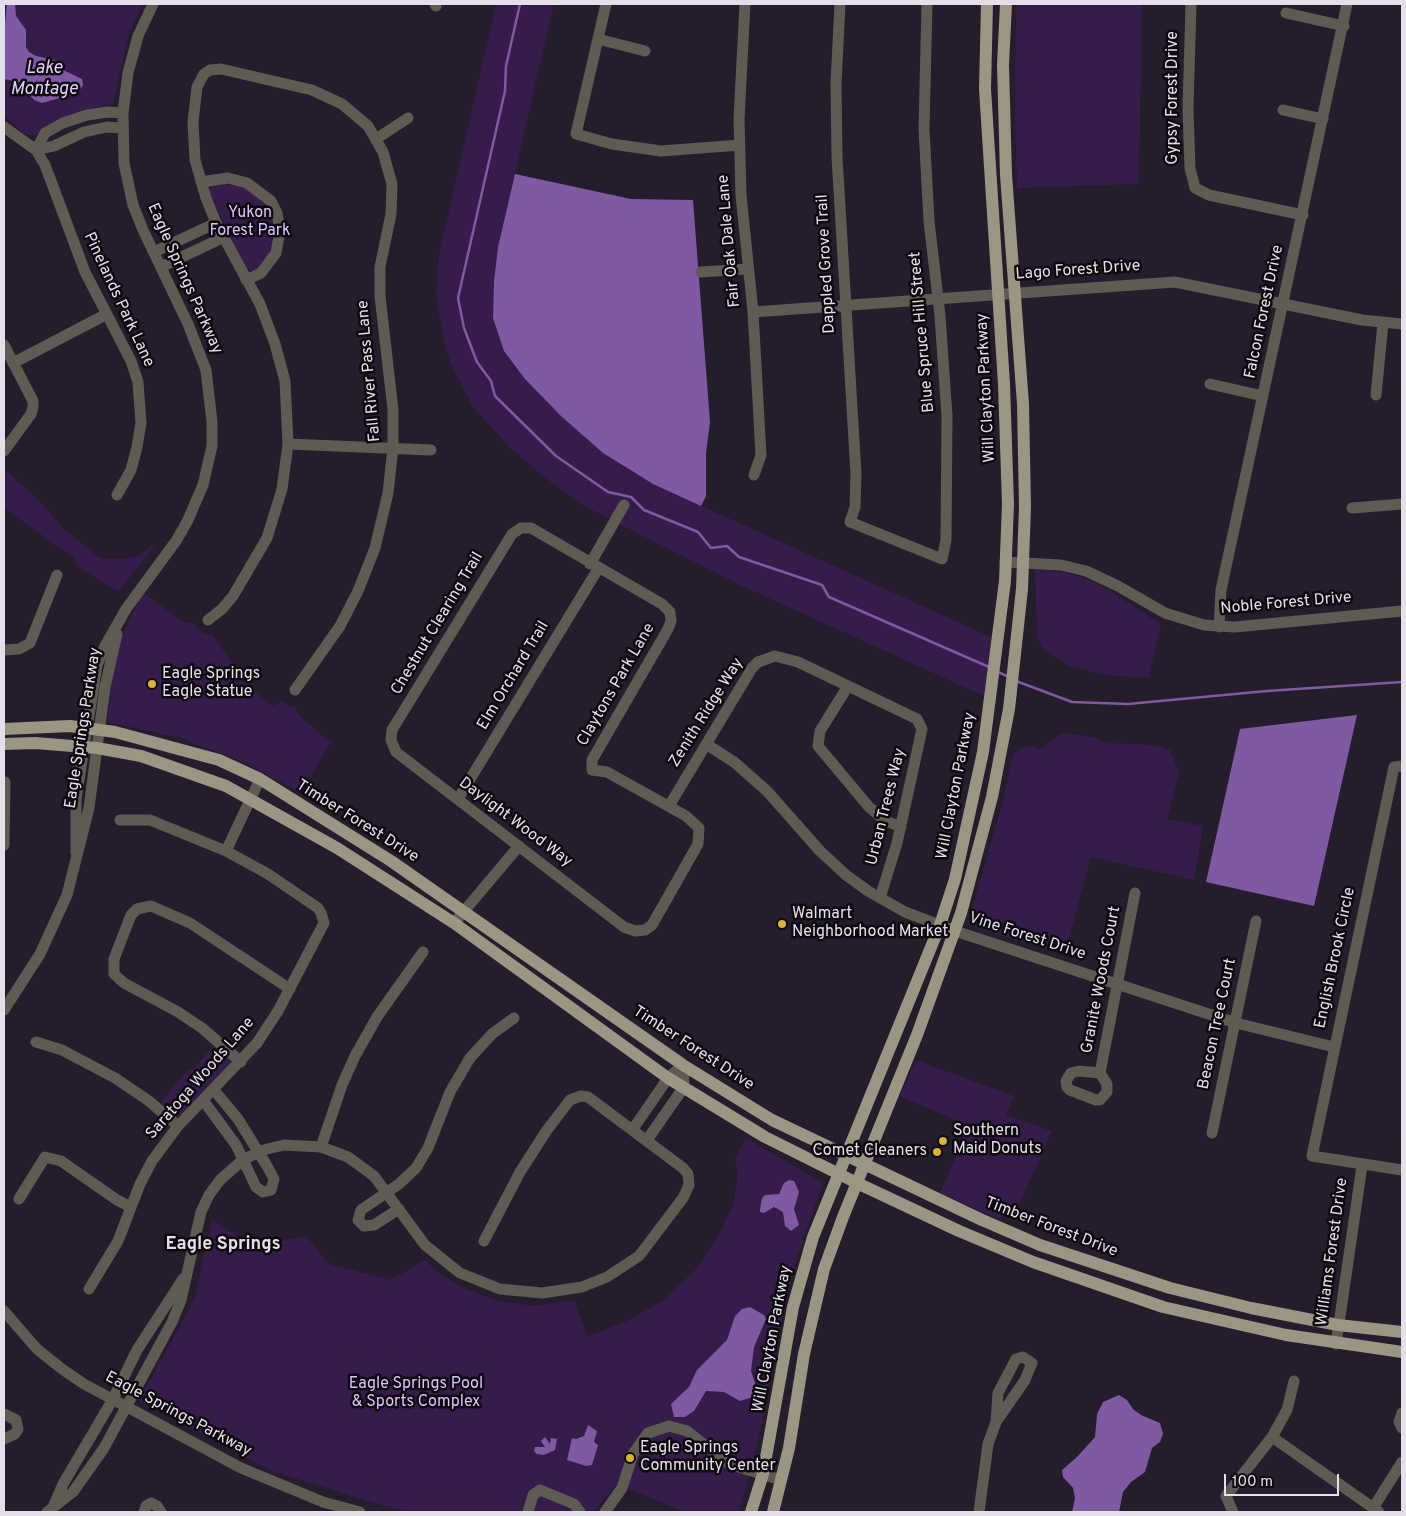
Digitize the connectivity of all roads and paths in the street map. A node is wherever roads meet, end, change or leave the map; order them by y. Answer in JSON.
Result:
{"nodes":[{"id":1,"x":153,"y":4,"type":"edge"},
{"id":2,"x":606,"y":4,"type":"edge"},
{"id":3,"x":745,"y":4,"type":"edge"},
{"id":4,"x":840,"y":4,"type":"edge"},
{"id":5,"x":927,"y":4,"type":"edge"},
{"id":6,"x":987,"y":4,"type":"edge"},
{"id":7,"x":1006,"y":4,"type":"edge"},
{"id":8,"x":1191,"y":4,"type":"edge"},
{"id":9,"x":1347,"y":4,"type":"edge"},
{"id":10,"x":1286,"y":12,"type":"dead end"},
{"id":11,"x":1344,"y":26,"type":"junction"},
{"id":12,"x":598,"y":39,"type":"junction"},
{"id":13,"x":645,"y":51,"type":"dead end"},
{"id":14,"x":1283,"y":110,"type":"dead end"},
{"id":15,"x":123,"y":113,"type":"junction"},
{"id":16,"x":408,"y":118,"type":"dead end"},
{"id":17,"x":1323,"y":119,"type":"junction"},
{"id":18,"x":4,"y":126,"type":"edge"},
{"id":19,"x":122,"y":128,"type":"junction"},
{"id":20,"x":376,"y":139,"type":"junction"},
{"id":21,"x":740,"y":145,"type":"junction"},
{"id":22,"x":36,"y":150,"type":"junction"},
{"id":23,"x":1005,"y":152,"type":"junction"},
{"id":24,"x":989,"y":154,"type":"junction"},
{"id":25,"x":201,"y":182,"type":"junction"},
{"id":26,"x":1303,"y":215,"type":"junction"},
{"id":27,"x":216,"y":223,"type":"junction"},
{"id":28,"x":224,"y":237,"type":"junction"},
{"id":29,"x":154,"y":252,"type":"junction"},
{"id":30,"x":160,"y":267,"type":"junction"},
{"id":31,"x":747,"y":270,"type":"junction"},
{"id":32,"x":701,"y":272,"type":"dead end"},
{"id":33,"x":246,"y":280,"type":"junction"},
{"id":34,"x":1015,"y":292,"type":"junction"},
{"id":35,"x":998,"y":294,"type":"junction"},
{"id":36,"x":938,"y":299,"type":"junction"},
{"id":37,"x":1283,"y":303,"type":"junction"},
{"id":38,"x":847,"y":306,"type":"junction"},
{"id":39,"x":753,"y":312,"type":"junction"},
{"id":40,"x":107,"y":314,"type":"junction"},
{"id":41,"x":1383,"y":323,"type":"junction"},
{"id":42,"x":1402,"y":324,"type":"edge"},
{"id":43,"x":4,"y":345,"type":"edge"},
{"id":44,"x":13,"y":363,"type":"junction"},
{"id":45,"x":1210,"y":384,"type":"dead end"},
{"id":46,"x":1376,"y":395,"type":"dead end"},
{"id":47,"x":1263,"y":396,"type":"junction"},
{"id":48,"x":1023,"y":417,"type":"junction"},
{"id":49,"x":1006,"y":419,"type":"junction"},
{"id":50,"x":288,"y":444,"type":"junction"},
{"id":51,"x":393,"y":448,"type":"junction"},
{"id":52,"x":431,"y":450,"type":"dead end"},
{"id":53,"x":4,"y":451,"type":"edge"},
{"id":54,"x":754,"y":475,"type":"dead end"},
{"id":55,"x":117,"y":495,"type":"dead end"},
{"id":56,"x":1402,"y":504,"type":"edge"},
{"id":57,"x":624,"y":505,"type":"dead end"},
{"id":58,"x":1352,"y":508,"type":"dead end"},
{"id":59,"x":850,"y":522,"type":"joint"},
{"id":60,"x":1005,"y":562,"type":"junction"},
{"id":61,"x":1023,"y":563,"type":"junction"},
{"id":62,"x":594,"y":566,"type":"junction"},
{"id":63,"x":57,"y":574,"type":"dead end"},
{"id":64,"x":126,"y":609,"type":"junction"},
{"id":65,"x":1402,"y":611,"type":"edge"},
{"id":66,"x":208,"y":620,"type":"dead end"},
{"id":67,"x":1219,"y":627,"type":"junction"},
{"id":68,"x":4,"y":650,"type":"edge"},
{"id":69,"x":848,"y":686,"type":"junction"},
{"id":70,"x":295,"y":690,"type":"dead end"},
{"id":71,"x":920,"y":723,"type":"joint"},
{"id":72,"x":85,"y":728,"type":"junction"},
{"id":73,"x":4,"y":729,"type":"edge"},
{"id":74,"x":99,"y":730,"type":"junction"},
{"id":75,"x":392,"y":730,"type":"joint"},
{"id":76,"x":4,"y":744,"type":"edge"},
{"id":77,"x":706,"y":744,"type":"junction"},
{"id":78,"x":83,"y":746,"type":"junction"},
{"id":79,"x":97,"y":748,"type":"junction"},
{"id":80,"x":982,"y":756,"type":"junction"},
{"id":81,"x":1000,"y":760,"type":"junction"},
{"id":82,"x":1398,"y":767,"type":"edge"},
{"id":83,"x":260,"y":780,"type":"junction"},
{"id":84,"x":5,"y":782,"type":"dead end"},
{"id":85,"x":250,"y":799,"type":"junction"},
{"id":86,"x":458,"y":799,"type":"junction"},
{"id":87,"x":669,"y":806,"type":"junction"},
{"id":88,"x":120,"y":820,"type":"dead end"},
{"id":89,"x":901,"y":827,"type":"junction"},
{"id":90,"x":4,"y":845,"type":"edge"},
{"id":91,"x":519,"y":846,"type":"junction"},
{"id":92,"x":226,"y":851,"type":"junction"},
{"id":93,"x":76,"y":853,"type":"junction"},
{"id":94,"x":1135,"y":893,"type":"dead end"},
{"id":95,"x":880,"y":898,"type":"junction"},
{"id":96,"x":463,"y":912,"type":"junction"},
{"id":97,"x":1256,"y":921,"type":"dead end"},
{"id":98,"x":454,"y":923,"type":"junction"},
{"id":99,"x":940,"y":925,"type":"junction"},
{"id":100,"x":955,"y":931,"type":"junction"},
{"id":101,"x":423,"y":952,"type":"dead end"},
{"id":102,"x":1116,"y":984,"type":"junction"},
{"id":103,"x":290,"y":989,"type":"junction"},
{"id":104,"x":4,"y":1010,"type":"edge"},
{"id":105,"x":514,"y":1018,"type":"dead end"},
{"id":106,"x":1236,"y":1023,"type":"junction"},
{"id":107,"x":36,"y":1042,"type":"dead end"},
{"id":108,"x":1334,"y":1047,"type":"junction"},
{"id":109,"x":241,"y":1062,"type":"junction"},
{"id":110,"x":683,"y":1065,"type":"junction"},
{"id":111,"x":1100,"y":1073,"type":"dead end"},
{"id":112,"x":668,"y":1078,"type":"junction"},
{"id":113,"x":684,"y":1087,"type":"junction"},
{"id":114,"x":214,"y":1090,"type":"junction"},
{"id":115,"x":203,"y":1100,"type":"junction"},
{"id":116,"x":178,"y":1126,"type":"junction"},
{"id":117,"x":633,"y":1129,"type":"junction"},
{"id":118,"x":1212,"y":1133,"type":"dead end"},
{"id":119,"x":647,"y":1140,"type":"junction"},
{"id":120,"x":321,"y":1146,"type":"junction"},
{"id":121,"x":258,"y":1152,"type":"junction"},
{"id":122,"x":845,"y":1157,"type":"junction"},
{"id":123,"x":244,"y":1159,"type":"junction"},
{"id":124,"x":864,"y":1165,"type":"junction"},
{"id":125,"x":1362,"y":1166,"type":"junction"},
{"id":126,"x":1402,"y":1170,"type":"edge"},
{"id":127,"x":838,"y":1173,"type":"junction"},
{"id":128,"x":857,"y":1183,"type":"junction"},
{"id":129,"x":387,"y":1192,"type":"junction"},
{"id":130,"x":19,"y":1200,"type":"dead end"},
{"id":131,"x":131,"y":1207,"type":"junction"},
{"id":132,"x":399,"y":1209,"type":"junction"},
{"id":133,"x":484,"y":1241,"type":"dead end"},
{"id":134,"x":187,"y":1273,"type":"junction"},
{"id":135,"x":89,"y":1289,"type":"dead end"},
{"id":136,"x":1217,"y":1300,"type":"junction"},
{"id":137,"x":4,"y":1311,"type":"edge"},
{"id":138,"x":1213,"y":1320,"type":"junction"},
{"id":139,"x":1338,"y":1325,"type":"junction"},
{"id":140,"x":1402,"y":1332,"type":"edge"},
{"id":141,"x":1336,"y":1344,"type":"junction"},
{"id":142,"x":1402,"y":1352,"type":"edge"},
{"id":143,"x":1294,"y":1381,"type":"dead end"},
{"id":144,"x":113,"y":1399,"type":"junction"},
{"id":145,"x":125,"y":1406,"type":"junction"},
{"id":146,"x":1402,"y":1413,"type":"edge"},
{"id":147,"x":4,"y":1414,"type":"edge"},
{"id":148,"x":996,"y":1422,"type":"junction"},
{"id":149,"x":1402,"y":1428,"type":"edge"},
{"id":150,"x":1272,"y":1436,"type":"junction"},
{"id":151,"x":4,"y":1439,"type":"edge"},
{"id":152,"x":1402,"y":1462,"type":"edge"},
{"id":153,"x":763,"y":1474,"type":"junction"},
{"id":154,"x":781,"y":1480,"type":"junction"},
{"id":155,"x":329,"y":1506,"type":"edge"},
{"id":156,"x":50,"y":1508,"type":"edge"},
{"id":157,"x":1376,"y":1510,"type":"edge"},
{"id":158,"x":144,"y":1512,"type":"edge"},
{"id":159,"x":161,"y":1512,"type":"edge"},
{"id":160,"x":317,"y":1512,"type":"edge"},
{"id":161,"x":360,"y":1512,"type":"edge"},
{"id":162,"x":528,"y":1512,"type":"edge"},
{"id":163,"x":580,"y":1512,"type":"edge"},
{"id":164,"x":605,"y":1512,"type":"edge"},
{"id":165,"x":751,"y":1512,"type":"edge"},
{"id":166,"x":773,"y":1512,"type":"edge"},
{"id":167,"x":978,"y":1512,"type":"edge"},
{"id":168,"x":1233,"y":1512,"type":"edge"}],
"edges":[{"from":1,"to":15,"type":"street","name":"Eagle Springs Parkway"},
{"from":2,"to":12,"type":"street"},
{"from":3,"to":21,"type":"street","name":"Fair Oak Dale Lane"},
{"from":4,"to":38,"type":"street","name":"Dappled Grove Trail"},
{"from":5,"to":36,"type":"street","name":"Blue Spruce Hill Street"},
{"from":6,"to":24,"type":"main road","name":"Will Clayton Parkway"},
{"from":7,"to":23,"type":"main road","name":"Will Clayton Parkway"},
{"from":8,"to":26,"type":"street","name":"Gypsy Forest Drive"},
{"from":9,"to":11,"type":"street","name":"Falcon Forest Drive"},
{"from":10,"to":11,"type":"street"},
{"from":11,"to":17,"type":"street","name":"Falcon Forest Drive"},
{"from":12,"to":13,"type":"street"},
{"from":12,"to":21,"type":"street"},
{"from":14,"to":17,"type":"street"},
{"from":15,"to":19,"type":"street","name":"Eagle Springs Parkway"},
{"from":15,"to":22,"type":"street"},
{"from":16,"to":20,"type":"street"},
{"from":17,"to":26,"type":"street","name":"Falcon Forest Drive"},
{"from":18,"to":22,"type":"street"},
{"from":19,"to":22,"type":"street"},
{"from":19,"to":29,"type":"street","name":"Eagle Springs Parkway"},
{"from":20,"to":25,"type":"street","name":"Fall River Pass Lane"},
{"from":20,"to":51,"type":"street","name":"Fall River Pass Lane"},
{"from":21,"to":31,"type":"street","name":"Fair Oak Dale Lane"},
{"from":22,"to":40,"type":"street","name":"Pinelands Park Lane"},
{"from":23,"to":24,"type":"main road"},
{"from":23,"to":34,"type":"main road","name":"Will Clayton Parkway"},
{"from":24,"to":35,"type":"main road","name":"Will Clayton Parkway"},
{"from":25,"to":27,"type":"street"},
{"from":25,"to":33,"type":"street"},
{"from":26,"to":37,"type":"street","name":"Falcon Forest Drive"},
{"from":27,"to":28,"type":"street"},
{"from":27,"to":29,"type":"street"},
{"from":28,"to":30,"type":"street"},
{"from":28,"to":33,"type":"street"},
{"from":29,"to":30,"type":"street","name":"Eagle Springs Parkway"},
{"from":30,"to":64,"type":"street","name":"Eagle Springs Parkway"},
{"from":31,"to":32,"type":"street"},
{"from":31,"to":39,"type":"street","name":"Fair Oak Dale Lane"},
{"from":33,"to":50,"type":"street"},
{"from":34,"to":35,"type":"street","name":"Lago Forest Drive"},
{"from":34,"to":37,"type":"street","name":"Lago Forest Drive"},
{"from":34,"to":48,"type":"main road","name":"Will Clayton Parkway"},
{"from":35,"to":36,"type":"street","name":"Lago Forest Drive"},
{"from":35,"to":49,"type":"main road","name":"Will Clayton Parkway"},
{"from":36,"to":38,"type":"street","name":"Lago Forest Drive"},
{"from":36,"to":59,"type":"street","name":"Blue Spruce Hill Street"},
{"from":37,"to":41,"type":"street","name":"Lago Forest Drive"},
{"from":37,"to":47,"type":"street","name":"Falcon Forest Drive"},
{"from":38,"to":39,"type":"street","name":"Lago Forest Drive"},
{"from":38,"to":59,"type":"street","name":"Dappled Grove Trail"},
{"from":39,"to":54,"type":"street","name":"Fair Oak Dale Lane"},
{"from":40,"to":44,"type":"street"},
{"from":40,"to":55,"type":"street","name":"Pinelands Park Lane"},
{"from":41,"to":42,"type":"street","name":"Lago Forest Drive"},
{"from":41,"to":46,"type":"street"},
{"from":43,"to":44,"type":"street"},
{"from":44,"to":53,"type":"street"},
{"from":45,"to":47,"type":"street"},
{"from":47,"to":67,"type":"street","name":"Falcon Forest Drive"},
{"from":48,"to":49,"type":"main road"},
{"from":48,"to":61,"type":"main road","name":"Will Clayton Parkway"},
{"from":49,"to":60,"type":"main road","name":"Will Clayton Parkway"},
{"from":50,"to":51,"type":"street"},
{"from":50,"to":66,"type":"street"},
{"from":51,"to":52,"type":"street"},
{"from":51,"to":70,"type":"street","name":"Fall River Pass Lane"},
{"from":56,"to":58,"type":"street"},
{"from":57,"to":62,"type":"street","name":"Elm Orchard Trail"},
{"from":60,"to":61,"type":"street","name":"Noble Forest Drive"},
{"from":60,"to":80,"type":"main road","name":"Will Clayton Parkway"},
{"from":61,"to":67,"type":"street","name":"Noble Forest Drive"},
{"from":61,"to":81,"type":"main road","name":"Will Clayton Parkway"},
{"from":62,"to":75,"type":"street","name":"Chestnut Clearing Trail"},
{"from":62,"to":86,"type":"street","name":"Elm Orchard Trail"},
{"from":62,"to":87,"type":"street","name":"Claytons Park Lane"},
{"from":63,"to":68,"type":"street"},
{"from":64,"to":72,"type":"street","name":"Eagle Springs Parkway"},
{"from":64,"to":74,"type":"street","name":"Eagle Springs Parkway"},
{"from":65,"to":67,"type":"street","name":"Noble Forest Drive"},
{"from":69,"to":71,"type":"street","name":"Zenith Ridge Way"},
{"from":69,"to":77,"type":"street","name":"Zenith Ridge Way"},
{"from":69,"to":89,"type":"street"},
{"from":71,"to":89,"type":"street","name":"Urban Trees Way"},
{"from":72,"to":73,"type":"main road","name":"Timber Forest Drive"},
{"from":72,"to":74,"type":"main road","name":"Timber Forest Drive"},
{"from":72,"to":78,"type":"street","name":"Eagle Springs Parkway"},
{"from":74,"to":79,"type":"street","name":"Eagle Springs Parkway"},
{"from":74,"to":83,"type":"main road","name":"Timber Forest Drive"},
{"from":75,"to":86,"type":"street","name":"Daylight Wood Way"},
{"from":76,"to":78,"type":"main road","name":"Timber Forest Drive"},
{"from":77,"to":87,"type":"street","name":"Zenith Ridge Way"},
{"from":77,"to":95,"type":"street","name":"Vine Forest Drive"},
{"from":78,"to":79,"type":"main road","name":"Timber Forest Drive"},
{"from":78,"to":93,"type":"street","name":"Eagle Springs Parkway"},
{"from":79,"to":85,"type":"main road","name":"Timber Forest Drive"},
{"from":79,"to":93,"type":"street","name":"Eagle Springs Parkway"},
{"from":80,"to":81,"type":"main road"},
{"from":80,"to":99,"type":"main road","name":"Will Clayton Parkway"},
{"from":81,"to":100,"type":"main road","name":"Will Clayton Parkway"},
{"from":82,"to":108,"type":"street","name":"English Brook Circle"},
{"from":83,"to":85,"type":"street"},
{"from":83,"to":96,"type":"main road","name":"Timber Forest Drive"},
{"from":84,"to":90,"type":"street"},
{"from":85,"to":92,"type":"street"},
{"from":85,"to":98,"type":"main road","name":"Timber Forest Drive"},
{"from":86,"to":91,"type":"street","name":"Daylight Wood Way"},
{"from":87,"to":91,"type":"street","name":"Daylight Wood Way"},
{"from":88,"to":92,"type":"street"},
{"from":89,"to":95,"type":"street","name":"Urban Trees Way"},
{"from":91,"to":96,"type":"street"},
{"from":92,"to":103,"type":"street","name":"Saratoga Woods Lane"},
{"from":93,"to":104,"type":"street","name":"Eagle Springs Parkway"},
{"from":94,"to":102,"type":"street","name":"Granite Woods Court"},
{"from":95,"to":99,"type":"street","name":"Vine Forest Drive"},
{"from":96,"to":98,"type":"street"},
{"from":96,"to":110,"type":"main road","name":"Timber Forest Drive"},
{"from":97,"to":106,"type":"street","name":"Beacon Tree Court"},
{"from":98,"to":112,"type":"main road","name":"Timber Forest Drive"},
{"from":99,"to":100,"type":"street","name":"Vine Forest Drive"},
{"from":99,"to":122,"type":"main road","name":"Will Clayton Parkway"},
{"from":100,"to":102,"type":"street","name":"Vine Forest Drive"},
{"from":100,"to":124,"type":"main road","name":"Will Clayton Parkway"},
{"from":101,"to":120,"type":"street"},
{"from":102,"to":106,"type":"street","name":"Vine Forest Drive"},
{"from":102,"to":111,"type":"street","name":"Granite Woods Court"},
{"from":103,"to":109,"type":"street","name":"Saratoga Woods Lane"},
{"from":103,"to":109,"type":"street"},
{"from":105,"to":129,"type":"street"},
{"from":106,"to":108,"type":"street","name":"Vine Forest Drive"},
{"from":106,"to":118,"type":"street","name":"Beacon Tree Court"},
{"from":107,"to":116,"type":"street"},
{"from":108,"to":125,"type":"street","name":"English Brook Circle"},
{"from":109,"to":114,"type":"street","name":"Saratoga Woods Lane"},
{"from":110,"to":112,"type":"street"},
{"from":110,"to":113,"type":"street"},
{"from":110,"to":122,"type":"main road","name":"Timber Forest Drive"},
{"from":112,"to":113,"type":"main road","name":"Timber Forest Drive"},
{"from":112,"to":117,"type":"street"},
{"from":113,"to":119,"type":"street"},
{"from":113,"to":127,"type":"main road","name":"Timber Forest Drive"},
{"from":114,"to":115,"type":"street","name":"Saratoga Woods Lane"},
{"from":114,"to":121,"type":"street"},
{"from":115,"to":116,"type":"street","name":"Saratoga Woods Lane"},
{"from":115,"to":123,"type":"street"},
{"from":116,"to":131,"type":"street","name":"Saratoga Woods Lane"},
{"from":117,"to":119,"type":"street"},
{"from":117,"to":133,"type":"street"},
{"from":119,"to":132,"type":"street"},
{"from":120,"to":121,"type":"street"},
{"from":120,"to":129,"type":"street"},
{"from":121,"to":123,"type":"street"},
{"from":121,"to":123,"type":"street"},
{"from":122,"to":124,"type":"main road","name":"Timber Forest Drive"},
{"from":122,"to":127,"type":"main road","name":"Will Clayton Parkway"},
{"from":123,"to":134,"type":"street"},
{"from":124,"to":128,"type":"main road","name":"Will Clayton Parkway"},
{"from":124,"to":136,"type":"main road","name":"Timber Forest Drive"},
{"from":125,"to":126,"type":"street"},
{"from":125,"to":139,"type":"street","name":"Williams Forest Drive"},
{"from":127,"to":128,"type":"main road","name":"Timber Forest Drive"},
{"from":127,"to":153,"type":"main road","name":"Will Clayton Parkway"},
{"from":128,"to":138,"type":"main road","name":"Timber Forest Drive"},
{"from":128,"to":154,"type":"main road","name":"Will Clayton Parkway"},
{"from":129,"to":132,"type":"street"},
{"from":129,"to":132,"type":"street"},
{"from":130,"to":131,"type":"street"},
{"from":131,"to":135,"type":"street","name":"Saratoga Woods Lane"},
{"from":134,"to":144,"type":"street"},
{"from":134,"to":145,"type":"street"},
{"from":136,"to":138,"type":"main road"},
{"from":136,"to":139,"type":"main road","name":"Timber Forest Drive"},
{"from":137,"to":144,"type":"street","name":"Eagle Springs Parkway"},
{"from":138,"to":141,"type":"main road","name":"Timber Forest Drive"},
{"from":139,"to":140,"type":"main road","name":"Timber Forest Drive"},
{"from":139,"to":141,"type":"street","name":"Williams Forest Drive"},
{"from":141,"to":142,"type":"main road","name":"Timber Forest Drive"},
{"from":143,"to":150,"type":"street"},
{"from":144,"to":145,"type":"street","name":"Eagle Springs Parkway"},
{"from":144,"to":156,"type":"street"},
{"from":145,"to":155,"type":"street","name":"Eagle Springs Parkway"},
{"from":145,"to":156,"type":"street"},
{"from":146,"to":149,"type":"street"},
{"from":147,"to":151,"type":"street"},
{"from":148,"to":148,"type":"street"},
{"from":148,"to":167,"type":"street"},
{"from":150,"to":157,"type":"street"},
{"from":150,"to":168,"type":"street"},
{"from":152,"to":157,"type":"street"},
{"from":153,"to":154,"type":"street"},
{"from":153,"to":164,"type":"street"},
{"from":153,"to":165,"type":"main road","name":"Will Clayton Parkway"},
{"from":154,"to":166,"type":"main road","name":"Will Clayton Parkway"},
{"from":155,"to":160,"type":"street"},
{"from":155,"to":161,"type":"street","name":"Eagle Springs Parkway"},
{"from":158,"to":159,"type":"street"},
{"from":162,"to":163,"type":"street"}]}
